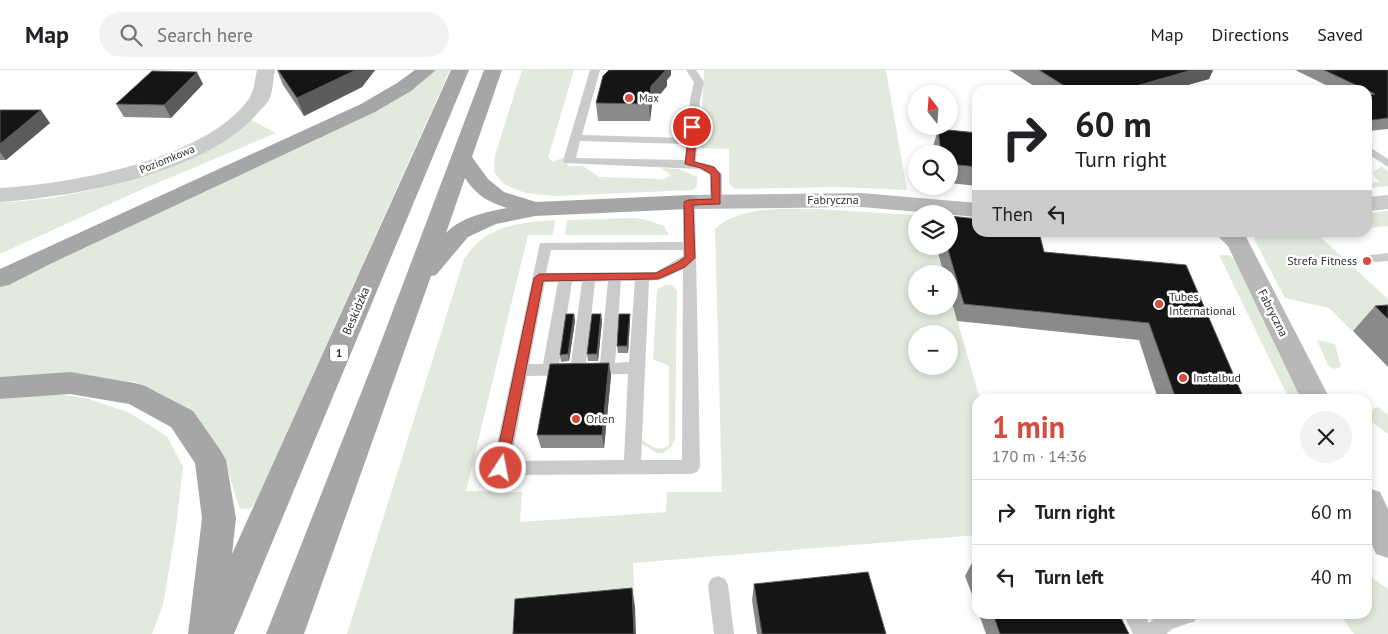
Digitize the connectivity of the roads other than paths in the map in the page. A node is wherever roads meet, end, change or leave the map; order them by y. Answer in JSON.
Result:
{"nodes":[{"id":1,"x":266,"y":70,"type":"edge"},
{"id":2,"x":426,"y":70,"type":"edge"},
{"id":3,"x":460,"y":70,"type":"edge"},
{"id":4,"x":493,"y":70,"type":"edge"},
{"id":5,"x":595,"y":70,"type":"edge"},
{"id":6,"x":684,"y":70,"type":"edge"},
{"id":7,"x":691,"y":70,"type":"edge"},
{"id":8,"x":695,"y":100,"type":"junction"},
{"id":9,"x":576,"y":138,"type":"junction"},
{"id":10,"x":692,"y":140,"type":"junction"},
{"id":11,"x":1372,"y":152,"type":"edge"},
{"id":12,"x":461,"y":158,"type":"junction"},
{"id":13,"x":690,"y":164,"type":"junction"},
{"id":14,"x":1388,"y":164,"type":"edge"},
{"id":15,"x":0,"y":195,"type":"edge"},
{"id":16,"x":688,"y":202,"type":"junction"},
{"id":17,"x":716,"y":202,"type":"junction"},
{"id":18,"x":1388,"y":202,"type":"edge"},
{"id":19,"x":1372,"y":204,"type":"edge"},
{"id":20,"x":535,"y":209,"type":"junction"},
{"id":21,"x":972,"y":209,"type":"edge"},
{"id":22,"x":1232,"y":237,"type":"edge"},
{"id":23,"x":690,"y":252,"type":"junction"},
{"id":24,"x":642,"y":276,"type":"junction"},
{"id":25,"x":566,"y":277,"type":"junction"},
{"id":26,"x":589,"y":277,"type":"junction"},
{"id":27,"x":615,"y":277,"type":"junction"},
{"id":28,"x":539,"y":278,"type":"junction"},
{"id":29,"x":0,"y":279,"type":"edge"},
{"id":30,"x":418,"y":280,"type":"junction"},
{"id":31,"x":578,"y":368,"type":"junction"},
{"id":32,"x":607,"y":368,"type":"junction"},
{"id":33,"x":636,"y":368,"type":"junction"},
{"id":34,"x":550,"y":369,"type":"junction"},
{"id":35,"x":521,"y":370,"type":"junction"},
{"id":36,"x":0,"y":388,"type":"edge"},
{"id":37,"x":1314,"y":394,"type":"edge"},
{"id":38,"x":632,"y":468,"type":"junction"},
{"id":39,"x":1372,"y":514,"type":"edge"},
{"id":40,"x":1380,"y":538,"type":"edge"},
{"id":41,"x":718,"y":585,"type":"dead end"},
{"id":42,"x":1136,"y":619,"type":"edge"},
{"id":43,"x":1172,"y":619,"type":"edge"},
{"id":44,"x":206,"y":634,"type":"edge"},
{"id":45,"x":215,"y":634,"type":"edge"},
{"id":46,"x":284,"y":634,"type":"edge"},
{"id":47,"x":724,"y":634,"type":"edge"},
{"id":48,"x":1144,"y":634,"type":"edge"},
{"id":49,"x":1151,"y":634,"type":"edge"}],
"edges":[{"from":1,"to":15,"type":"street","name":"Poziomkowa"},
{"from":2,"to":29,"type":"main road"},
{"from":3,"to":45,"type":"main road","name":"Beskidzka","number":"1"},
{"from":4,"to":12,"type":"main road"},
{"from":5,"to":9,"type":"lane"},
{"from":6,"to":8,"type":"lane"},
{"from":7,"to":8,"type":"lane"},
{"from":8,"to":10,"type":"lane"},
{"from":9,"to":10,"type":"lane"},
{"from":9,"to":13,"type":"lane"},
{"from":10,"to":13,"type":"lane"},
{"from":11,"to":14,"type":"lane"},
{"from":12,"to":20,"type":"main road"},
{"from":12,"to":30,"type":"main road"},
{"from":13,"to":17,"type":"lane"},
{"from":16,"to":17,"type":"main road","name":"Fabryczna"},
{"from":16,"to":20,"type":"main road"},
{"from":16,"to":23,"type":"lane"},
{"from":17,"to":21,"type":"main road","name":"Fabryczna"},
{"from":18,"to":19,"type":"street"},
{"from":20,"to":30,"type":"main road"},
{"from":22,"to":37,"type":"main road","name":"Fabryczna"},
{"from":23,"to":24,"type":"lane"},
{"from":23,"to":28,"type":"lane"},
{"from":23,"to":38,"type":"lane"},
{"from":24,"to":27,"type":"lane"},
{"from":24,"to":33,"type":"lane"},
{"from":25,"to":26,"type":"lane"},
{"from":25,"to":28,"type":"lane"},
{"from":25,"to":34,"type":"lane"},
{"from":26,"to":27,"type":"lane"},
{"from":26,"to":31,"type":"lane"},
{"from":27,"to":32,"type":"lane"},
{"from":28,"to":35,"type":"lane"},
{"from":30,"to":46,"type":"main road"},
{"from":31,"to":32,"type":"lane"},
{"from":31,"to":34,"type":"lane"},
{"from":32,"to":33,"type":"lane"},
{"from":33,"to":38,"type":"lane"},
{"from":34,"to":35,"type":"lane"},
{"from":35,"to":38,"type":"lane"},
{"from":36,"to":44,"type":"main road"},
{"from":39,"to":40,"type":"main road"},
{"from":41,"to":47,"type":"lane"},
{"from":42,"to":48,"type":"lane"},
{"from":43,"to":49,"type":"lane"}]}
